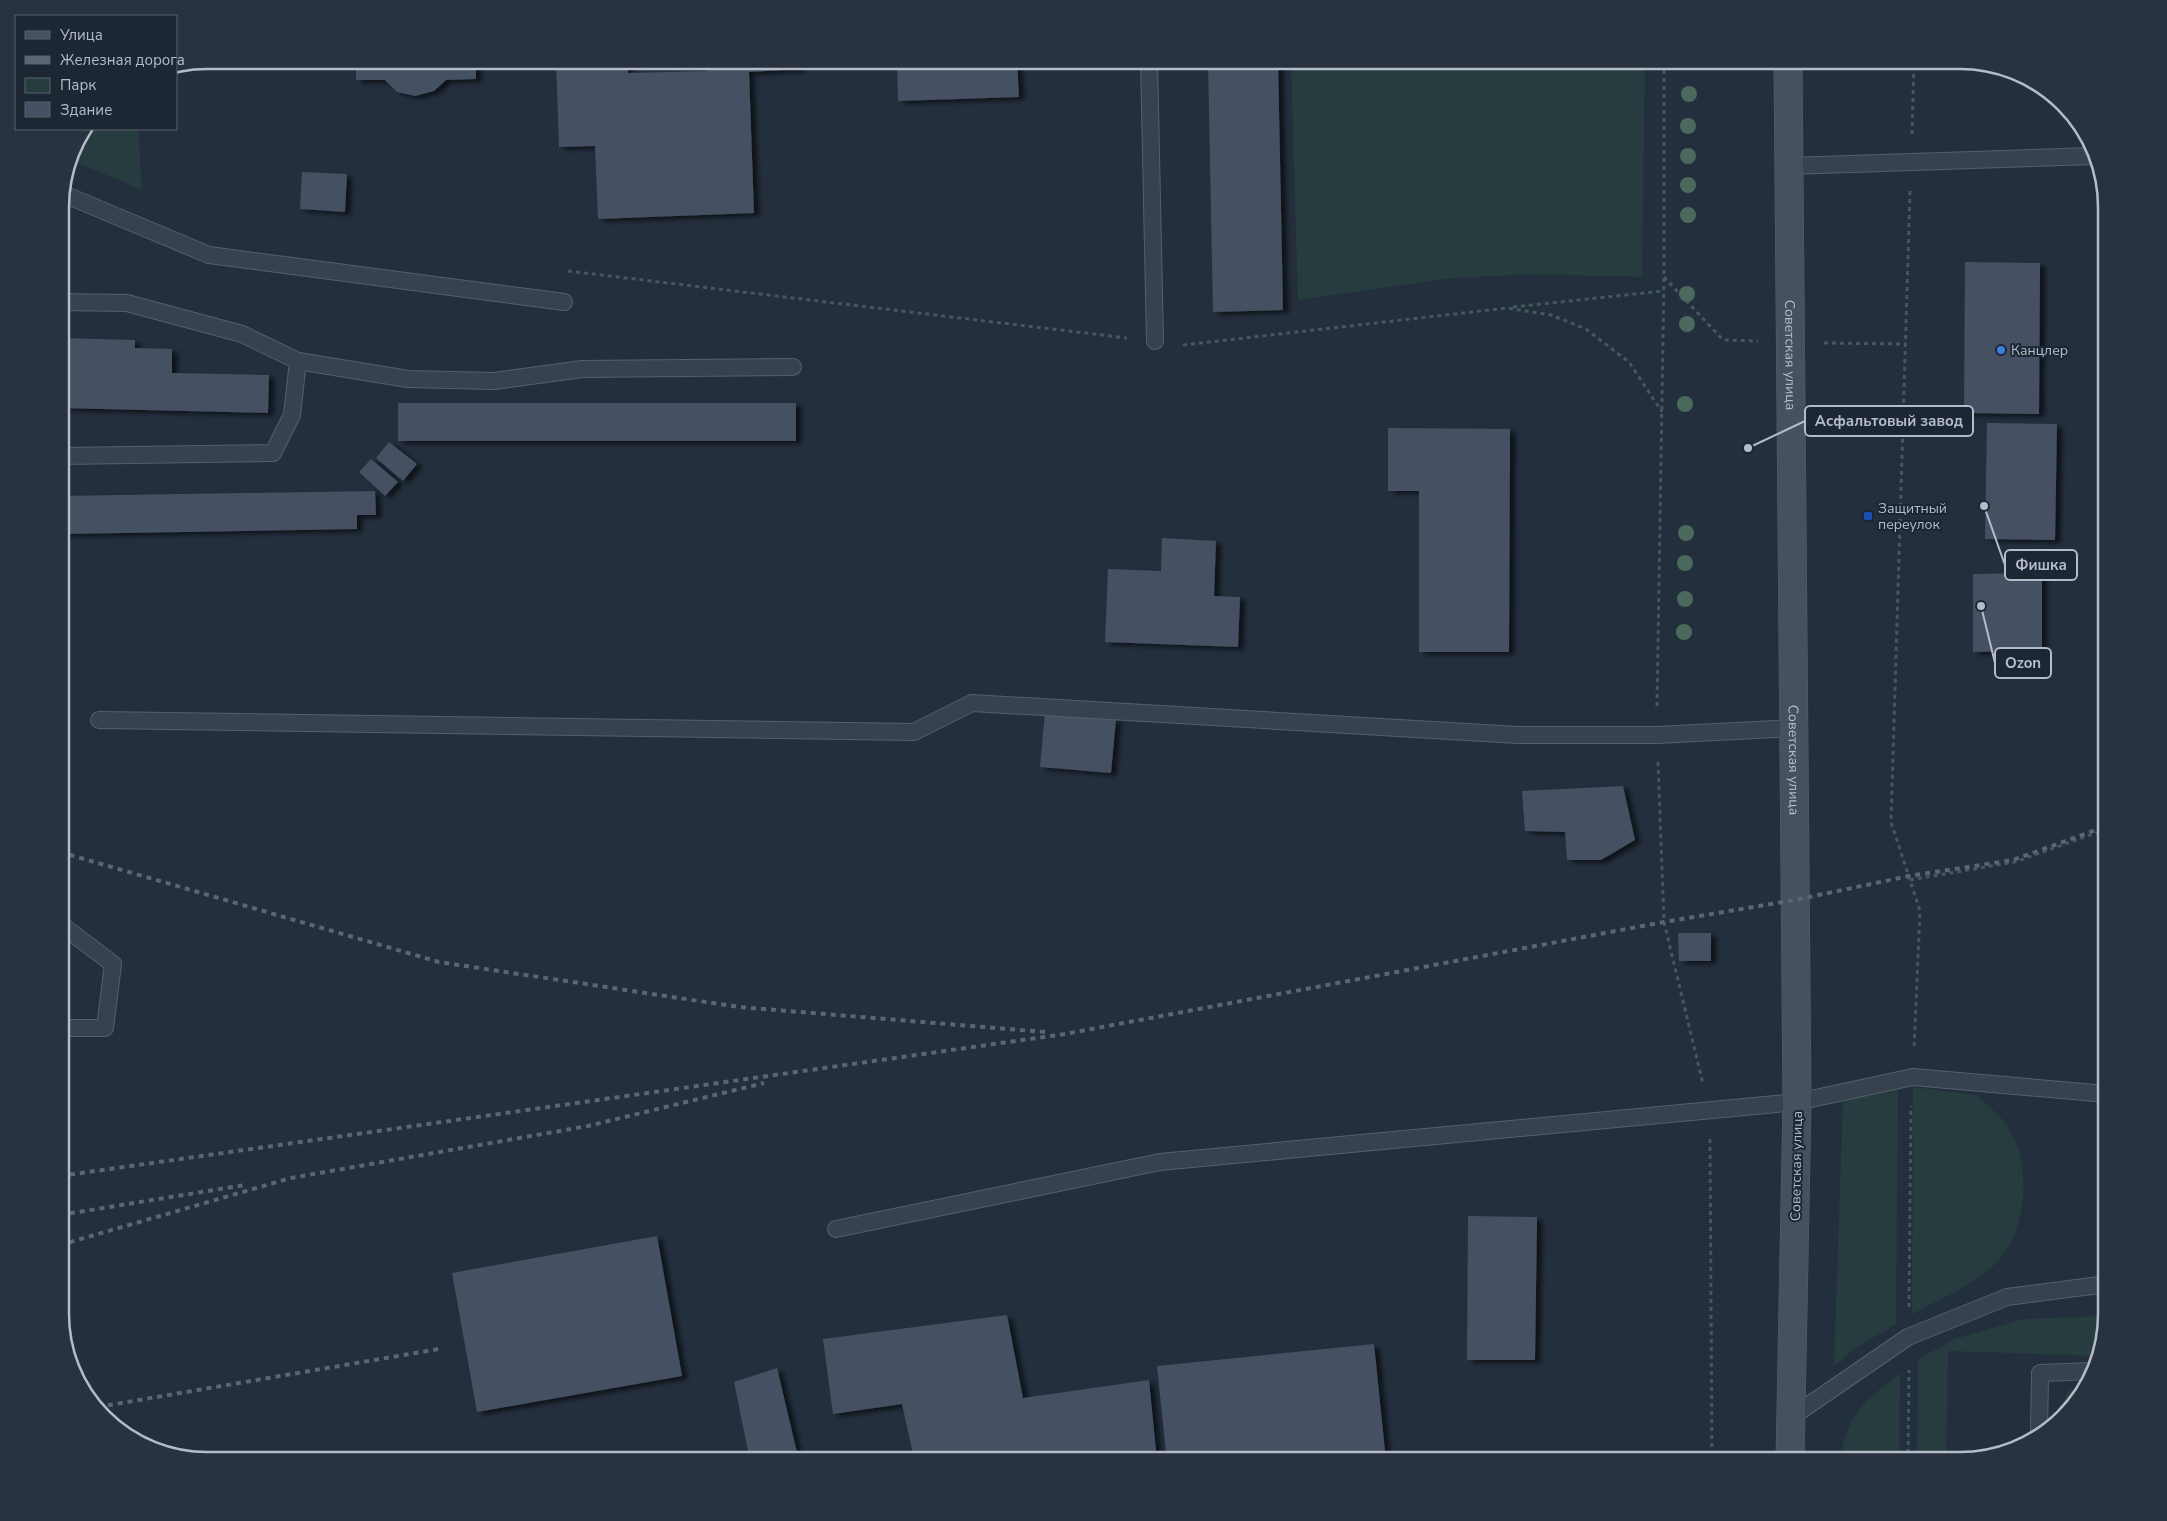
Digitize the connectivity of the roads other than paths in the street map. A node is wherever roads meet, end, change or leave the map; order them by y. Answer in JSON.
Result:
{"nodes":[{"id":1,"x":1149,"y":69,"type":"edge"},
{"id":2,"x":1788,"y":69,"type":"edge"},
{"id":3,"x":2089,"y":156,"type":"edge"},
{"id":4,"x":1789,"y":166,"type":"junction"},
{"id":5,"x":69,"y":196,"type":"edge"},
{"id":6,"x":69,"y":302,"type":"edge"},
{"id":7,"x":564,"y":302,"type":"dead end"},
{"id":8,"x":1155,"y":341,"type":"road end"},
{"id":9,"x":298,"y":361,"type":"junction"},
{"id":10,"x":793,"y":367,"type":"dead end"},
{"id":11,"x":69,"y":456,"type":"edge"},
{"id":12,"x":99,"y":720,"type":"dead end"},
{"id":13,"x":1794,"y":728,"type":"junction"},
{"id":14,"x":69,"y":931,"type":"edge"},
{"id":15,"x":69,"y":1028,"type":"edge"},
{"id":16,"x":2098,"y":1093,"type":"edge"},
{"id":17,"x":1797,"y":1102,"type":"junction"},
{"id":18,"x":836,"y":1229,"type":"dead end"},
{"id":19,"x":2098,"y":1285,"type":"edge"},
{"id":20,"x":2086,"y":1371,"type":"edge"},
{"id":21,"x":1790,"y":1418,"type":"junction"},
{"id":22,"x":2039,"y":1427,"type":"edge"},
{"id":23,"x":1790,"y":1452,"type":"edge"}],
"edges":[{"from":1,"to":8,"type":"lane"},
{"from":2,"to":4,"type":"main road","name":"Советская улица"},
{"from":3,"to":4,"type":"lane"},
{"from":4,"to":13,"type":"main road","name":"Советская улица"},
{"from":5,"to":7,"type":"lane"},
{"from":6,"to":9,"type":"lane"},
{"from":9,"to":10,"type":"lane"},
{"from":9,"to":11,"type":"lane"},
{"from":12,"to":13,"type":"lane"},
{"from":13,"to":17,"type":"main road","name":"Советская улица"},
{"from":14,"to":15,"type":"lane"},
{"from":16,"to":17,"type":"lane"},
{"from":17,"to":18,"type":"lane"},
{"from":17,"to":21,"type":"main road","name":"Советская улица"},
{"from":19,"to":21,"type":"lane"},
{"from":20,"to":22,"type":"lane"},
{"from":21,"to":23,"type":"main road","name":"Советская улица"}]}
